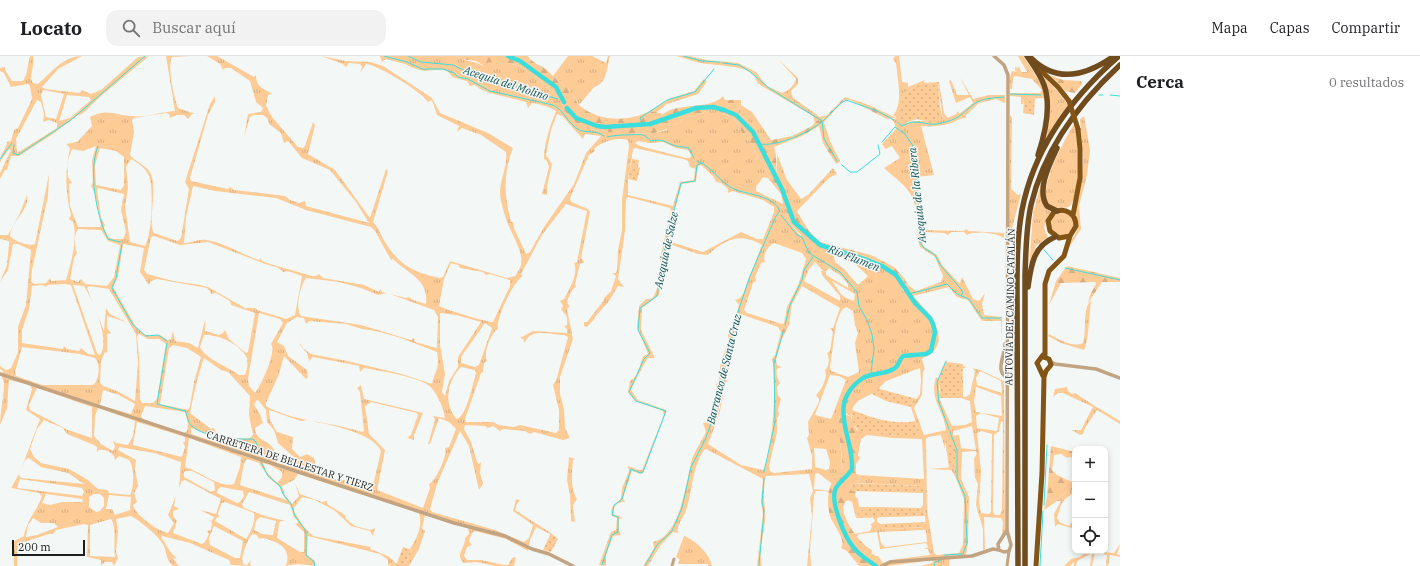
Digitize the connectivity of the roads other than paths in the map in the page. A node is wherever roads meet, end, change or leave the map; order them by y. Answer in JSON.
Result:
{"nodes":[{"id":1,"x":994,"y":56,"type":"edge"},
{"id":2,"x":1028,"y":56,"type":"edge"},
{"id":3,"x":1114,"y":56,"type":"edge"},
{"id":4,"x":1119,"y":56,"type":"edge"},
{"id":5,"x":1120,"y":66,"type":"edge"},
{"id":6,"x":1076,"y":112,"type":"junction"},
{"id":7,"x":1024,"y":200,"type":"junction"},
{"id":8,"x":1074,"y":206,"type":"junction"},
{"id":9,"x":1057,"y":211,"type":"junction"},
{"id":10,"x":1067,"y":211,"type":"junction"},
{"id":11,"x":1073,"y":215,"type":"junction"},
{"id":12,"x":1070,"y":236,"type":"junction"},
{"id":13,"x":1058,"y":237,"type":"junction"},
{"id":14,"x":1066,"y":249,"type":"junction"},
{"id":15,"x":1007,"y":331,"type":"junction"},
{"id":16,"x":1044,"y":357,"type":"junction"},
{"id":17,"x":1025,"y":363,"type":"junction"},
{"id":18,"x":1052,"y":364,"type":"junction"},
{"id":19,"x":1044,"y":370,"type":"junction"},
{"id":20,"x":0,"y":374,"type":"edge"},
{"id":21,"x":1008,"y":378,"type":"junction"},
{"id":22,"x":1120,"y":378,"type":"edge"},
{"id":23,"x":1007,"y":530,"type":"junction"},
{"id":24,"x":1002,"y":539,"type":"junction"},
{"id":25,"x":1010,"y":541,"type":"junction"},
{"id":26,"x":999,"y":542,"type":"junction"},
{"id":27,"x":1000,"y":551,"type":"junction"},
{"id":28,"x":1009,"y":551,"type":"junction"},
{"id":29,"x":986,"y":552,"type":"junction"},
{"id":30,"x":674,"y":559,"type":"dead end"},
{"id":31,"x":883,"y":565,"type":"edge"},
{"id":32,"x":573,"y":566,"type":"edge"},
{"id":33,"x":672,"y":566,"type":"edge"},
{"id":34,"x":1007,"y":566,"type":"edge"},
{"id":35,"x":1018,"y":566,"type":"edge"},
{"id":36,"x":1025,"y":566,"type":"edge"},
{"id":37,"x":1036,"y":566,"type":"edge"}],
"edges":[{"from":1,"to":15,"type":"street"},
{"from":2,"to":3,"type":"highway"},
{"from":2,"to":7,"type":"highway"},
{"from":2,"to":8,"type":"highway","bridge":true},
{"from":4,"to":7,"type":"highway","name":"AUTOVÍA DEL CAMINO CATALÁN"},
{"from":5,"to":6,"type":"highway","name":"AUTOVÍA DEL CAMINO CATALÁN"},
{"from":6,"to":9,"type":"highway"},
{"from":6,"to":17,"type":"highway","name":"AUTOVÍA DEL CAMINO CATALÁN"},
{"from":7,"to":35,"type":"highway","name":"AUTOVÍA DEL CAMINO CATALÁN"},
{"from":8,"to":10,"type":"highway"},
{"from":8,"to":11,"type":"highway"},
{"from":9,"to":10,"type":"highway"},
{"from":9,"to":13,"type":"highway"},
{"from":10,"to":11,"type":"highway"},
{"from":11,"to":12,"type":"highway"},
{"from":12,"to":13,"type":"highway"},
{"from":12,"to":14,"type":"highway"},
{"from":13,"to":14,"type":"highway"},
{"from":13,"to":17,"type":"highway"},
{"from":14,"to":16,"type":"highway"},
{"from":15,"to":21,"type":"street"},
{"from":15,"to":21,"type":"street"},
{"from":16,"to":18,"type":"highway"},
{"from":16,"to":19,"type":"highway"},
{"from":17,"to":36,"type":"highway","name":"AUTOVÍA DEL CAMINO CATALÁN"},
{"from":18,"to":19,"type":"highway"},
{"from":18,"to":22,"type":"street"},
{"from":19,"to":37,"type":"highway"},
{"from":20,"to":32,"type":"street","name":"CARRETERA DE BELLESTAR Y TIERZ"},
{"from":21,"to":23,"type":"street"},
{"from":23,"to":24,"type":"street"},
{"from":23,"to":25,"type":"street"},
{"from":24,"to":25,"type":"street"},
{"from":24,"to":26,"type":"street"},
{"from":25,"to":28,"type":"street"},
{"from":26,"to":27,"type":"street"},
{"from":26,"to":29,"type":"street"},
{"from":27,"to":28,"type":"street"},
{"from":27,"to":29,"type":"street"},
{"from":27,"to":34,"type":"street"},
{"from":28,"to":34,"type":"street"},
{"from":29,"to":31,"type":"street"},
{"from":30,"to":33,"type":"street"}]}
